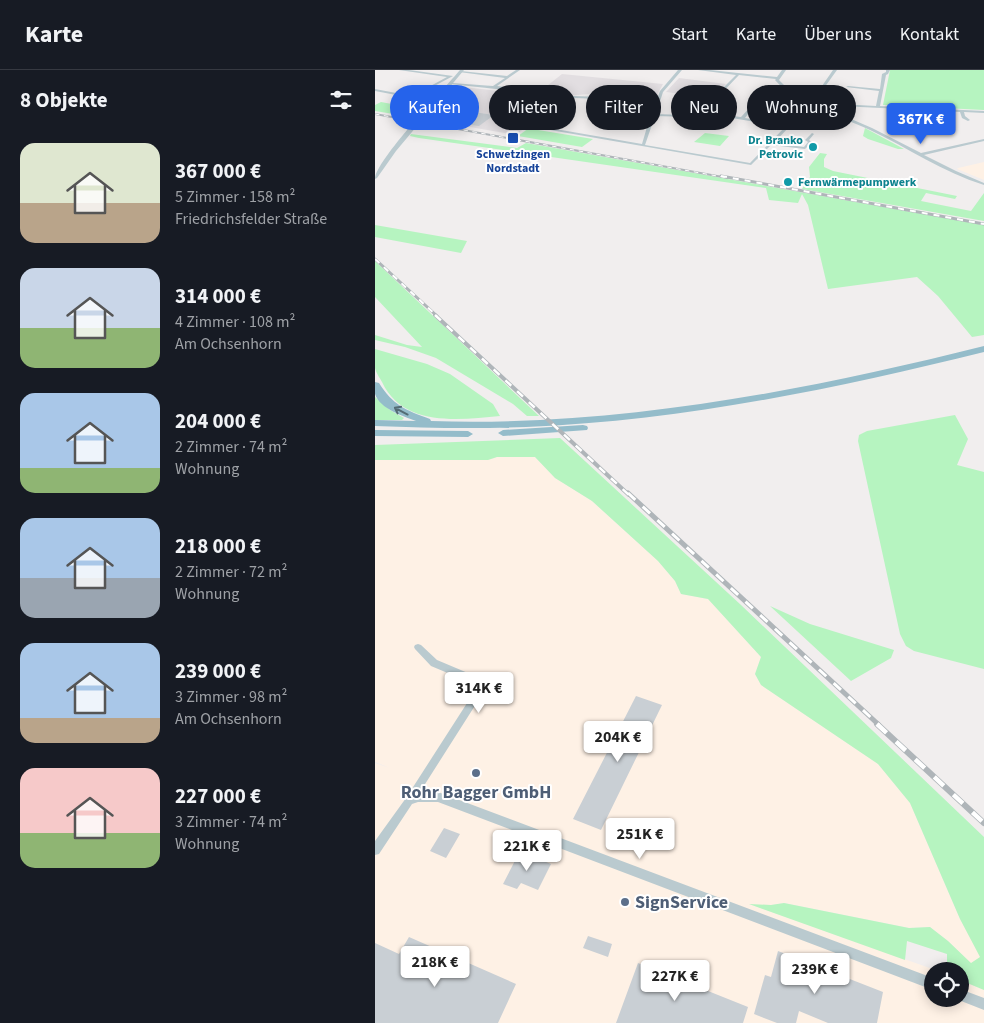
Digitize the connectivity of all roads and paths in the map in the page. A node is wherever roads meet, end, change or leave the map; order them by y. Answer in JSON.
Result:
{"nodes":[{"id":1,"x":401,"y":70,"type":"edge"},
{"id":2,"x":518,"y":70,"type":"edge"},
{"id":3,"x":680,"y":70,"type":"edge"},
{"id":4,"x":700,"y":70,"type":"edge"},
{"id":5,"x":784,"y":70,"type":"edge"},
{"id":6,"x":835,"y":70,"type":"edge"},
{"id":7,"x":888,"y":70,"type":"edge"},
{"id":8,"x":724,"y":71,"type":"edge"},
{"id":9,"x":460,"y":73,"type":"edge"},
{"id":10,"x":737,"y":74,"type":"junction"},
{"id":11,"x":449,"y":76,"type":"junction"},
{"id":12,"x":508,"y":77,"type":"junction"},
{"id":13,"x":778,"y":78,"type":"junction"},
{"id":14,"x":452,"y":84,"type":"junction"},
{"id":15,"x":499,"y":85,"type":"edge"},
{"id":16,"x":727,"y":85,"type":"edge"},
{"id":17,"x":781,"y":85,"type":"edge"},
{"id":18,"x":824,"y":85,"type":"edge"},
{"id":19,"x":489,"y":87,"type":"edge"},
{"id":20,"x":856,"y":88,"type":"edge"},
{"id":21,"x":375,"y":90,"type":"edge"},
{"id":22,"x":881,"y":90,"type":"junction"},
{"id":23,"x":661,"y":93,"type":"edge"},
{"id":24,"x":586,"y":97,"type":"edge"},
{"id":25,"x":856,"y":106,"type":"edge"},
{"id":26,"x":878,"y":107,"type":"junction"},
{"id":27,"x":889,"y":107,"type":"junction"},
{"id":28,"x":923,"y":110,"type":"junction"},
{"id":29,"x":962,"y":111,"type":"junction"},
{"id":30,"x":984,"y":112,"type":"edge"},
{"id":31,"x":747,"y":113,"type":"edge"},
{"id":32,"x":890,"y":115,"type":"dead end"},
{"id":33,"x":737,"y":119,"type":"edge"},
{"id":34,"x":742,"y":119,"type":"junction"},
{"id":35,"x":747,"y":120,"type":"edge"},
{"id":36,"x":968,"y":120,"type":"dead end"},
{"id":37,"x":856,"y":122,"type":"edge"},
{"id":38,"x":934,"y":124,"type":"dead end"},
{"id":39,"x":648,"y":130,"type":"edge"},
{"id":40,"x":783,"y":130,"type":"edge"},
{"id":41,"x":812,"y":134,"type":"dead end"},
{"id":42,"x":984,"y":140,"type":"edge"},
{"id":43,"x":771,"y":144,"type":"junction"},
{"id":44,"x":643,"y":146,"type":"junction"},
{"id":45,"x":920,"y":155,"type":"junction"},
{"id":46,"x":375,"y":177,"type":"edge"},
{"id":47,"x":984,"y":184,"type":"edge"},
{"id":48,"x":984,"y":349,"type":"edge"},
{"id":49,"x":984,"y":358,"type":"edge"},
{"id":50,"x":375,"y":385,"type":"edge"},
{"id":51,"x":595,"y":422,"type":"junction"},
{"id":52,"x":375,"y":423,"type":"edge"},
{"id":53,"x":435,"y":425,"type":"junction"},
{"id":54,"x":519,"y":428,"type":"junction"},
{"id":55,"x":375,"y":435,"type":"edge"},
{"id":56,"x":418,"y":648,"type":"dead end"},
{"id":57,"x":409,"y":801,"type":"junction"},
{"id":58,"x":375,"y":850,"type":"edge"},
{"id":59,"x":924,"y":981,"type":"edge"},
{"id":60,"x":969,"y":998,"type":"edge"},
{"id":61,"x":984,"y":1004,"type":"edge"}],
"edges":[{"from":1,"to":11,"type":"street"},
{"from":2,"to":12,"type":"street"},
{"from":3,"to":23,"type":"street"},
{"from":4,"to":8,"type":"street"},
{"from":5,"to":13,"type":"street"},
{"from":6,"to":18,"type":"street"},
{"from":7,"to":22,"type":"street"},
{"from":8,"to":10,"type":"street"},
{"from":9,"to":11,"type":"street"},
{"from":9,"to":12,"type":"street"},
{"from":9,"to":14,"type":"street"},
{"from":10,"to":13,"type":"street"},
{"from":10,"to":16,"type":"street"},
{"from":11,"to":21,"type":"street"},
{"from":12,"to":15,"type":"street"},
{"from":13,"to":17,"type":"street"},
{"from":14,"to":19,"type":"street"},
{"from":14,"to":46,"type":"street"},
{"from":20,"to":22,"type":"street"},
{"from":22,"to":26,"type":"street"},
{"from":24,"to":44,"type":"street"},
{"from":25,"to":26,"type":"street"},
{"from":26,"to":27,"type":"street"},
{"from":27,"to":28,"type":"street"},
{"from":27,"to":32,"type":"street"},
{"from":28,"to":29,"type":"street"},
{"from":28,"to":38,"type":"street"},
{"from":29,"to":30,"type":"street"},
{"from":29,"to":36,"type":"street"},
{"from":31,"to":34,"type":"street"},
{"from":33,"to":34,"type":"street"},
{"from":34,"to":35,"type":"street"},
{"from":37,"to":45,"type":"street"},
{"from":39,"to":44,"type":"street"},
{"from":40,"to":43,"type":"street"},
{"from":41,"to":43,"type":"street"},
{"from":42,"to":45,"type":"street"},
{"from":43,"to":44,"type":"street"},
{"from":45,"to":47,"type":"street"},
{"from":48,"to":51,"type":"highway"},
{"from":49,"to":51,"type":"highway"},
{"from":53,"to":50,"type":"highway","one_way":true},
{"from":51,"to":54,"type":"highway"},
{"from":52,"to":53,"type":"highway"},
{"from":53,"to":54,"type":"highway"},
{"from":54,"to":55,"type":"highway"},
{"from":56,"to":57,"type":"street"},
{"from":57,"to":58,"type":"street"},
{"from":57,"to":59,"type":"street"},
{"from":60,"to":61,"type":"street"}]}
